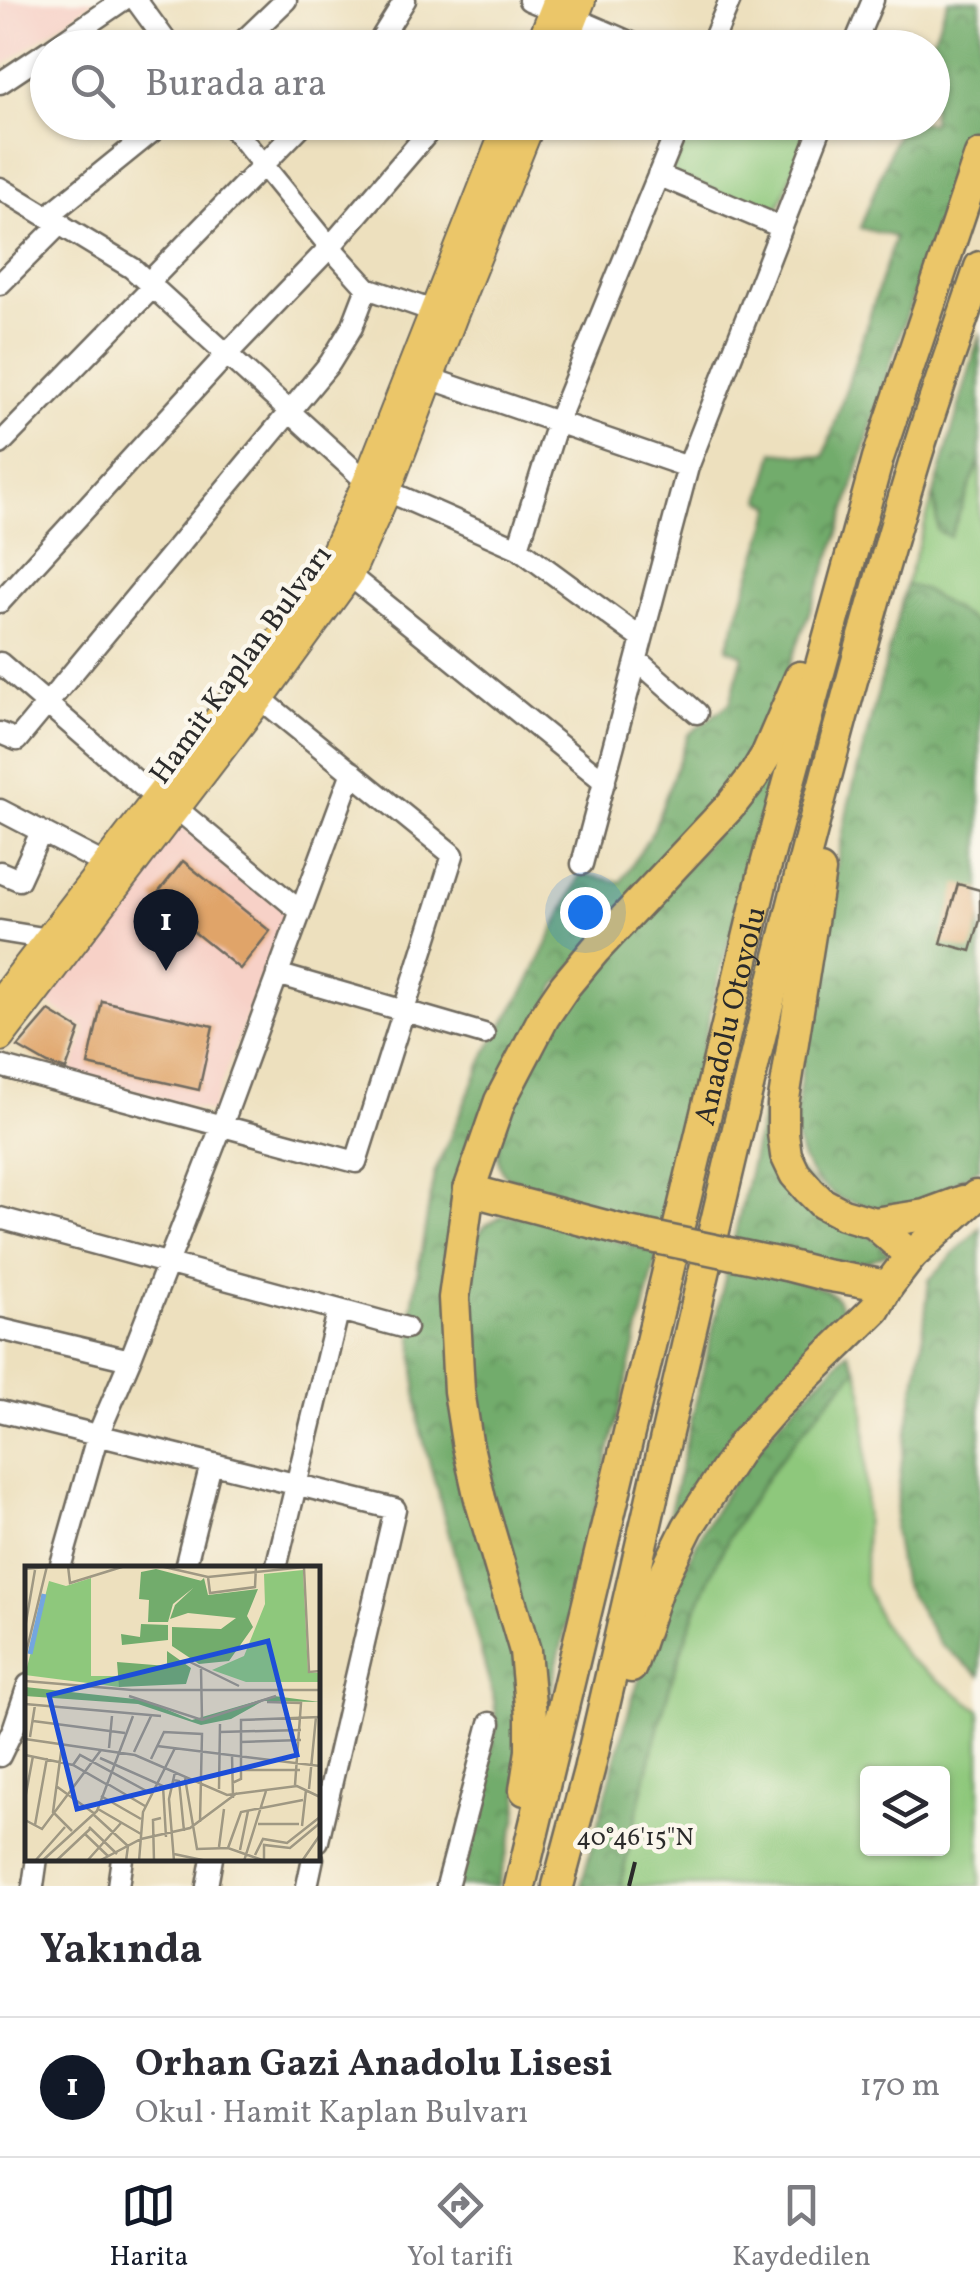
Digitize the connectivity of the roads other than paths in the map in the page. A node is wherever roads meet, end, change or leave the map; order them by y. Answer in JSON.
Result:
{"nodes":[{"id":1,"x":123,"y":0,"type":"edge"},
{"id":2,"x":136,"y":0,"type":"edge"},
{"id":3,"x":286,"y":0,"type":"edge"},
{"id":4,"x":404,"y":0,"type":"edge"},
{"id":5,"x":730,"y":0,"type":"edge"},
{"id":6,"x":872,"y":0,"type":"edge"},
{"id":7,"x":559,"y":6,"type":"edge"},
{"id":8,"x":78,"y":30,"type":"edge"},
{"id":9,"x":158,"y":30,"type":"edge"},
{"id":10,"x":255,"y":30,"type":"edge"},
{"id":11,"x":385,"y":30,"type":"edge"},
{"id":12,"x":547,"y":30,"type":"edge"},
{"id":13,"x":608,"y":30,"type":"edge"},
{"id":14,"x":718,"y":30,"type":"edge"},
{"id":15,"x":860,"y":30,"type":"edge"},
{"id":16,"x":30,"y":63,"type":"edge"},
{"id":17,"x":0,"y":83,"type":"edge"},
{"id":18,"x":144,"y":140,"type":"edge"},
{"id":19,"x":242,"y":140,"type":"edge"},
{"id":20,"x":287,"y":140,"type":"edge"},
{"id":21,"x":422,"y":140,"type":"edge"},
{"id":22,"x":503,"y":140,"type":"edge"},
{"id":23,"x":523,"y":140,"type":"edge"},
{"id":24,"x":673,"y":140,"type":"edge"},
{"id":25,"x":816,"y":140,"type":"edge"},
{"id":26,"x":980,"y":155,"type":"edge"},
{"id":27,"x":262,"y":166,"type":"junction"},
{"id":28,"x":658,"y":175,"type":"junction"},
{"id":29,"x":0,"y":188,"type":"edge"},
{"id":30,"x":54,"y":220,"type":"junction"},
{"id":31,"x":781,"y":228,"type":"junction"},
{"id":32,"x":330,"y":247,"type":"junction"},
{"id":33,"x":980,"y":267,"type":"edge"},
{"id":34,"x":0,"y":284,"type":"edge"},
{"id":35,"x":152,"y":284,"type":"junction"},
{"id":36,"x":367,"y":288,"type":"junction"},
{"id":37,"x":443,"y":314,"type":"junction"},
{"id":38,"x":227,"y":354,"type":"junction"},
{"id":39,"x":429,"y":378,"type":"junction"},
{"id":40,"x":291,"y":411,"type":"junction"},
{"id":41,"x":557,"y":423,"type":"junction"},
{"id":42,"x":0,"y":444,"type":"edge"},
{"id":43,"x":688,"y":467,"type":"junction"},
{"id":44,"x":377,"y":487,"type":"junction"},
{"id":45,"x":854,"y":540,"type":"junction"},
{"id":46,"x":518,"y":548,"type":"junction"},
{"id":47,"x":349,"y":575,"type":"junction"},
{"id":48,"x":0,"y":602,"type":"edge"},
{"id":49,"x":642,"y":639,"type":"junction"},
{"id":50,"x":636,"y":660,"type":"junction"},
{"id":51,"x":0,"y":662,"type":"edge"},
{"id":52,"x":850,"y":685,"type":"junction"},
{"id":53,"x":260,"y":698,"type":"junction"},
{"id":54,"x":48,"y":706,"type":"junction"},
{"id":55,"x":696,"y":713,"type":"dead end"},
{"id":56,"x":0,"y":733,"type":"edge"},
{"id":57,"x":352,"y":772,"type":"junction"},
{"id":58,"x":605,"y":782,"type":"junction"},
{"id":59,"x":166,"y":804,"type":"junction"},
{"id":60,"x":0,"y":810,"type":"edge"},
{"id":61,"x":41,"y":832,"type":"junction"},
{"id":62,"x":582,"y":864,"type":"dead end"},
{"id":63,"x":106,"y":865,"type":"junction"},
{"id":64,"x":0,"y":872,"type":"edge"},
{"id":65,"x":300,"y":911,"type":"junction"},
{"id":66,"x":0,"y":931,"type":"edge"},
{"id":67,"x":48,"y":940,"type":"junction"},
{"id":68,"x":277,"y":974,"type":"junction"},
{"id":69,"x":0,"y":1002,"type":"edge"},
{"id":70,"x":404,"y":1012,"type":"junction"},
{"id":71,"x":484,"y":1034,"type":"dead end"},
{"id":72,"x":0,"y":1036,"type":"edge"},
{"id":73,"x":0,"y":1066,"type":"edge"},
{"id":74,"x":222,"y":1125,"type":"junction"},
{"id":75,"x":468,"y":1190,"type":"junction"},
{"id":76,"x":978,"y":1194,"type":"edge"},
{"id":77,"x":0,"y":1218,"type":"edge"},
{"id":78,"x":874,"y":1223,"type":"junction"},
{"id":79,"x":911,"y":1256,"type":"junction"},
{"id":80,"x":167,"y":1262,"type":"junction"},
{"id":81,"x":825,"y":1275,"type":"junction"},
{"id":82,"x":888,"y":1286,"type":"junction"},
{"id":83,"x":338,"y":1312,"type":"junction"},
{"id":84,"x":406,"y":1328,"type":"dead end"},
{"id":85,"x":0,"y":1329,"type":"edge"},
{"id":86,"x":850,"y":1334,"type":"junction"},
{"id":87,"x":130,"y":1360,"type":"junction"},
{"id":88,"x":0,"y":1412,"type":"edge"},
{"id":89,"x":97,"y":1437,"type":"junction"},
{"id":90,"x":211,"y":1464,"type":"junction"},
{"id":91,"x":296,"y":1485,"type":"junction"},
{"id":92,"x":61,"y":1566,"type":"edge"},
{"id":93,"x":186,"y":1566,"type":"edge"},
{"id":94,"x":276,"y":1566,"type":"edge"},
{"id":95,"x":490,"y":1722,"type":"dead end"},
{"id":96,"x":21,"y":1728,"type":"edge"},
{"id":97,"x":0,"y":1756,"type":"edge"},
{"id":98,"x":320,"y":1832,"type":"edge"},
{"id":99,"x":37,"y":1861,"type":"edge"},
{"id":100,"x":122,"y":1861,"type":"edge"},
{"id":101,"x":212,"y":1861,"type":"edge"},
{"id":102,"x":312,"y":1861,"type":"edge"},
{"id":103,"x":33,"y":1886,"type":"edge"},
{"id":104,"x":118,"y":1886,"type":"edge"},
{"id":105,"x":208,"y":1886,"type":"edge"},
{"id":106,"x":307,"y":1886,"type":"edge"},
{"id":107,"x":447,"y":1886,"type":"edge"},
{"id":108,"x":512,"y":1886,"type":"edge"},
{"id":109,"x":520,"y":1886,"type":"edge"},
{"id":110,"x":558,"y":1886,"type":"edge"},
{"id":111,"x":566,"y":1886,"type":"edge"}],
"edges":[{"from":1,"to":8,"type":"street"},
{"from":2,"to":9,"type":"street"},
{"from":3,"to":10,"type":"street"},
{"from":4,"to":11,"type":"street"},
{"from":5,"to":14,"type":"street"},
{"from":6,"to":15,"type":"street"},
{"from":7,"to":12,"type":"main road"},
{"from":7,"to":13,"type":"street"},
{"from":16,"to":17,"type":"street"},
{"from":18,"to":30,"type":"street"},
{"from":19,"to":27,"type":"street"},
{"from":20,"to":27,"type":"street"},
{"from":21,"to":32,"type":"street"},
{"from":22,"to":37,"type":"main road","name":"Hamit Kaplan Bulvarı"},
{"from":23,"to":37,"type":"main road","name":"Hamit Kaplan Bulvarı"},
{"from":24,"to":28,"type":"street"},
{"from":25,"to":31,"type":"street"},
{"from":26,"to":45,"type":"highway","name":"Anadolu Otoyolu"},
{"from":27,"to":32,"type":"street"},
{"from":27,"to":35,"type":"street"},
{"from":28,"to":31,"type":"street"},
{"from":28,"to":41,"type":"street"},
{"from":29,"to":30,"type":"street"},
{"from":30,"to":34,"type":"street"},
{"from":30,"to":35,"type":"street"},
{"from":31,"to":43,"type":"street"},
{"from":32,"to":36,"type":"street"},
{"from":32,"to":38,"type":"street"},
{"from":33,"to":52,"type":"highway","name":"Anadolu Otoyolu"},
{"from":35,"to":38,"type":"street"},
{"from":35,"to":42,"type":"street"},
{"from":36,"to":37,"type":"street"},
{"from":36,"to":40,"type":"street"},
{"from":37,"to":39,"type":"main road","name":"Hamit Kaplan Bulvarı"},
{"from":37,"to":44,"type":"main road","name":"Hamit Kaplan Bulvarı"},
{"from":38,"to":40,"type":"street"},
{"from":38,"to":48,"type":"street"},
{"from":39,"to":41,"type":"street"},
{"from":39,"to":44,"type":"main road","name":"Hamit Kaplan Bulvarı"},
{"from":40,"to":44,"type":"street"},
{"from":40,"to":54,"type":"street"},
{"from":41,"to":43,"type":"street"},
{"from":41,"to":46,"type":"street"},
{"from":43,"to":49,"type":"street"},
{"from":44,"to":46,"type":"street"},
{"from":44,"to":47,"type":"main road","name":"Hamit Kaplan Bulvarı"},
{"from":44,"to":59,"type":"main road","name":"Hamit Kaplan Bulvarı"},
{"from":45,"to":75,"type":"highway"},
{"from":45,"to":109,"type":"highway","name":"Anadolu Otoyolu"},
{"from":46,"to":49,"type":"street"},
{"from":47,"to":53,"type":"main road","name":"Hamit Kaplan Bulvarı"},
{"from":47,"to":58,"type":"street"},
{"from":49,"to":50,"type":"street"},
{"from":50,"to":55,"type":"street"},
{"from":50,"to":58,"type":"street"},
{"from":51,"to":54,"type":"street"},
{"from":52,"to":78,"type":"highway"},
{"from":52,"to":110,"type":"highway","name":"Anadolu Otoyolu"},
{"from":53,"to":57,"type":"street"},
{"from":53,"to":59,"type":"main road","name":"Hamit Kaplan Bulvarı"},
{"from":54,"to":56,"type":"street"},
{"from":54,"to":59,"type":"street"},
{"from":57,"to":65,"type":"street"},
{"from":57,"to":70,"type":"street"},
{"from":58,"to":62,"type":"street"},
{"from":59,"to":63,"type":"main road","name":"Hamit Kaplan Bulvarı"},
{"from":59,"to":65,"type":"street"},
{"from":59,"to":72,"type":"main road","name":"Hamit Kaplan Bulvarı"},
{"from":60,"to":61,"type":"street"},
{"from":61,"to":63,"type":"street"},
{"from":61,"to":64,"type":"street"},
{"from":63,"to":67,"type":"main road","name":"Hamit Kaplan Bulvarı"},
{"from":65,"to":68,"type":"street"},
{"from":66,"to":67,"type":"street"},
{"from":67,"to":69,"type":"main road","name":"Hamit Kaplan Bulvarı"},
{"from":68,"to":70,"type":"street"},
{"from":68,"to":74,"type":"street"},
{"from":70,"to":71,"type":"street"},
{"from":70,"to":74,"type":"street"},
{"from":73,"to":74,"type":"street"},
{"from":74,"to":80,"type":"street"},
{"from":75,"to":81,"type":"highway","bridge":true},
{"from":75,"to":108,"type":"highway"},
{"from":76,"to":78,"type":"highway"},
{"from":76,"to":79,"type":"highway"},
{"from":77,"to":80,"type":"street"},
{"from":78,"to":79,"type":"highway"},
{"from":79,"to":82,"type":"highway"},
{"from":80,"to":83,"type":"street"},
{"from":80,"to":87,"type":"street"},
{"from":81,"to":82,"type":"highway"},
{"from":81,"to":86,"type":"highway"},
{"from":82,"to":86,"type":"highway"},
{"from":83,"to":84,"type":"street"},
{"from":83,"to":91,"type":"street"},
{"from":85,"to":87,"type":"street"},
{"from":86,"to":111,"type":"highway"},
{"from":87,"to":89,"type":"street"},
{"from":88,"to":89,"type":"street"},
{"from":89,"to":90,"type":"street"},
{"from":89,"to":92,"type":"street"},
{"from":90,"to":91,"type":"street"},
{"from":90,"to":93,"type":"street"},
{"from":91,"to":94,"type":"street"},
{"from":91,"to":98,"type":"street"},
{"from":95,"to":107,"type":"street"},
{"from":96,"to":97,"type":"street"},
{"from":99,"to":103,"type":"street"},
{"from":100,"to":104,"type":"street"},
{"from":101,"to":105,"type":"street"},
{"from":102,"to":106,"type":"street"}]}
